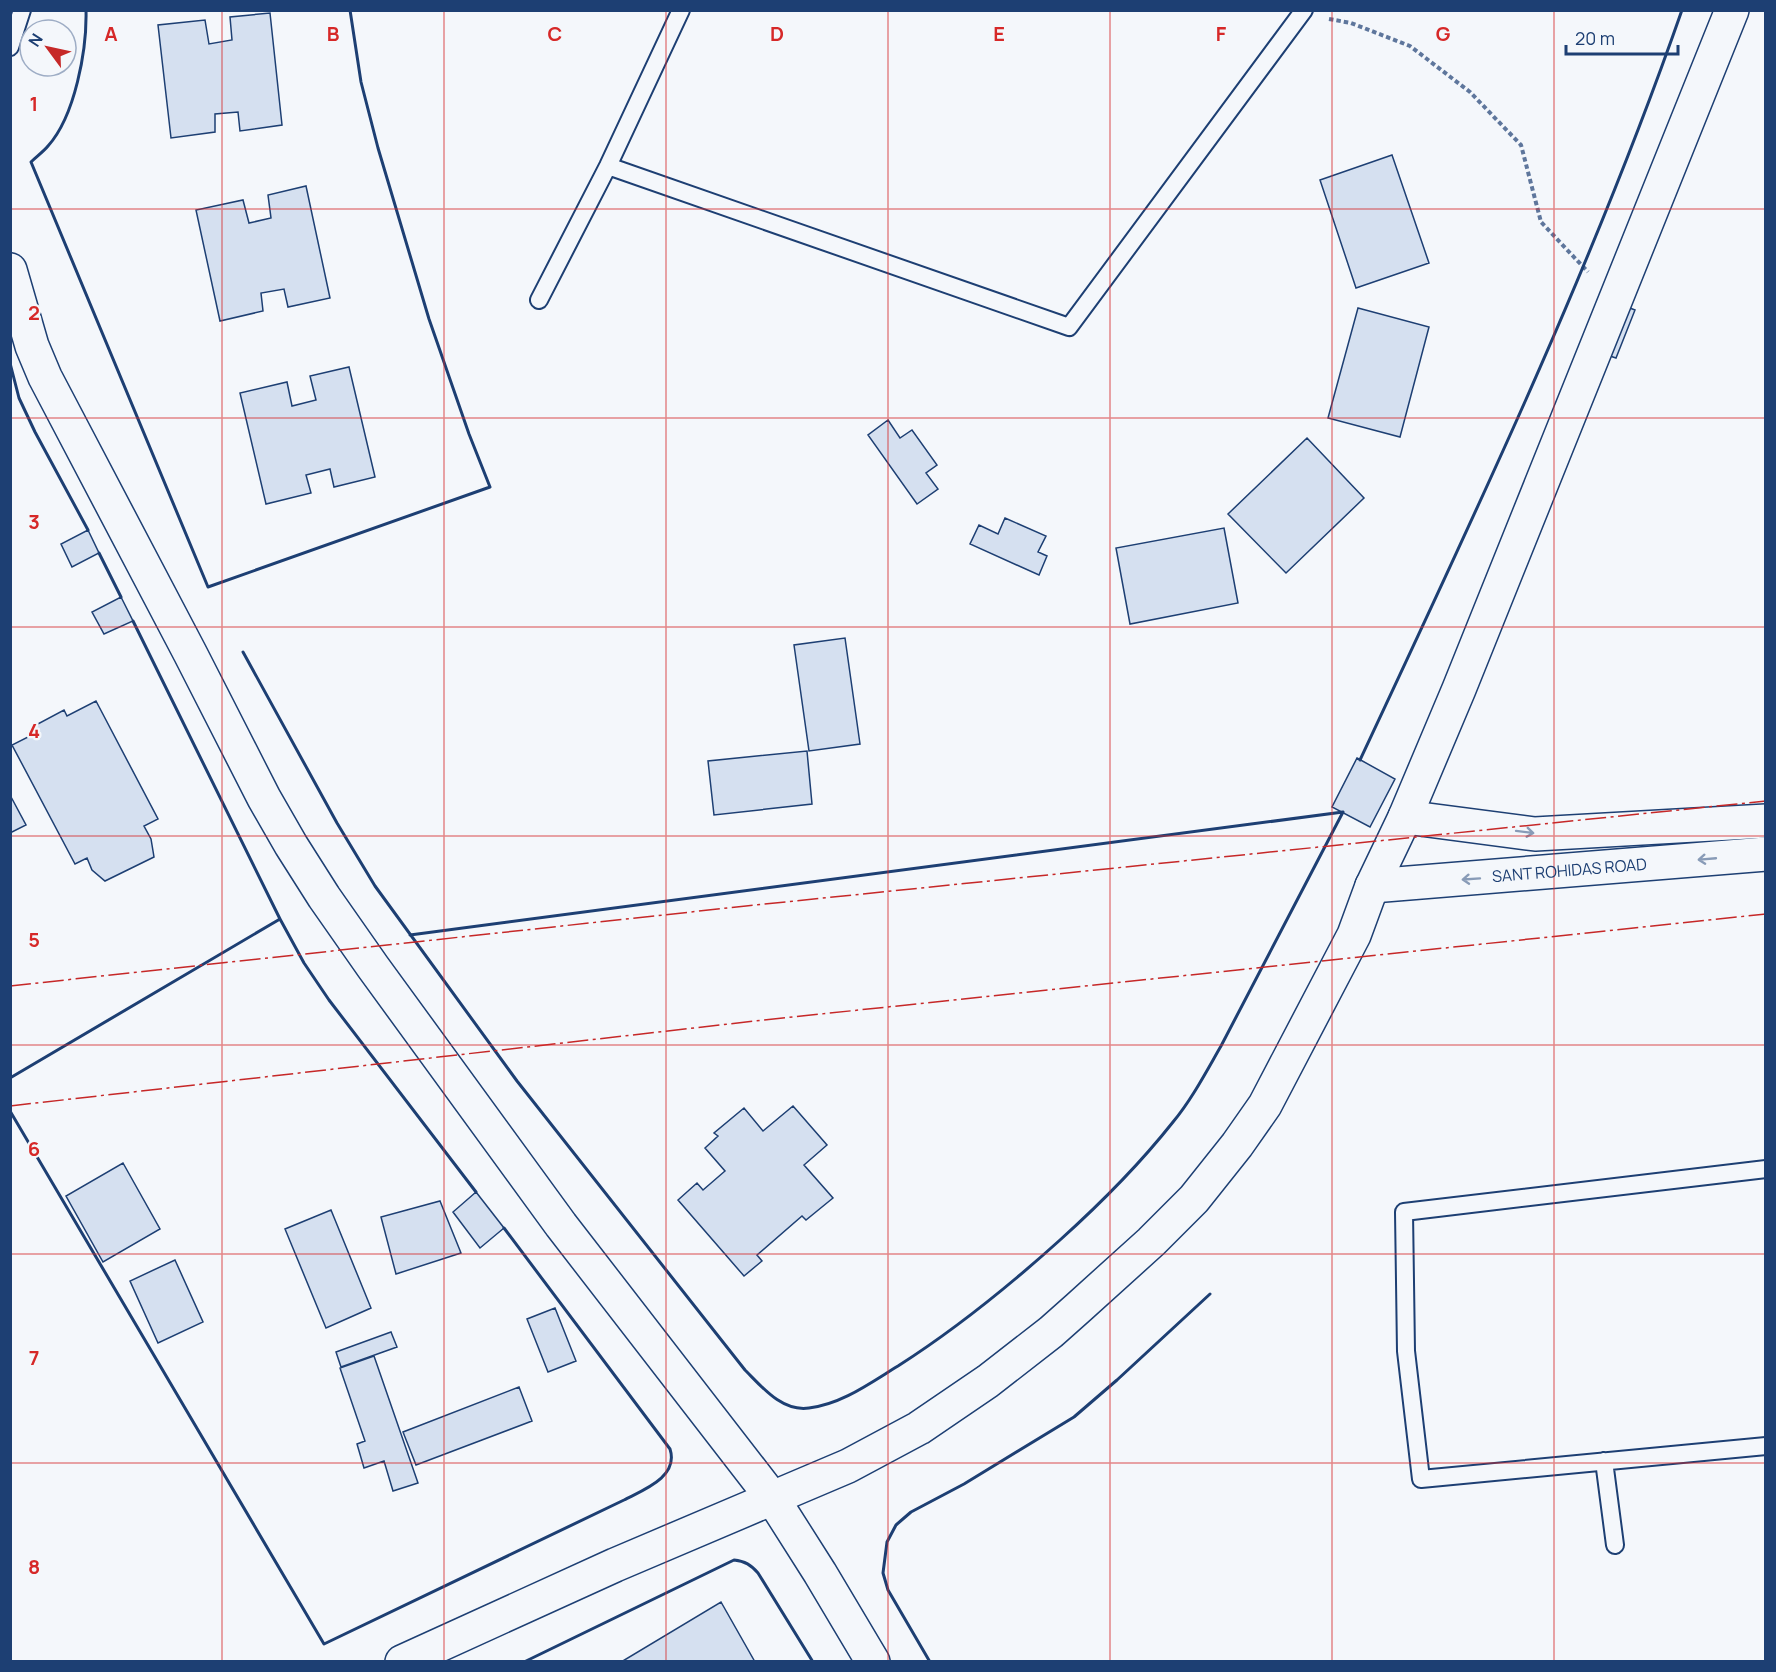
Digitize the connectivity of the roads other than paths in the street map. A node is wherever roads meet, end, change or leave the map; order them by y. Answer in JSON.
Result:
{"nodes":[{"id":1,"x":22,"y":10,"type":"edge"},
{"id":2,"x":681,"y":10,"type":"edge"},
{"id":3,"x":1732,"y":10,"type":"edge"},
{"id":4,"x":1303,"y":12,"type":"edge"},
{"id":5,"x":10,"y":47,"type":"edge"},
{"id":6,"x":608,"y":166,"type":"junction"},
{"id":7,"x":10,"y":270,"type":"edge"},
{"id":8,"x":539,"y":300,"type":"dead end"},
{"id":9,"x":1405,"y":817,"type":"junction"},
{"id":10,"x":1766,"y":821,"type":"edge"},
{"id":11,"x":1766,"y":854,"type":"edge"},
{"id":12,"x":1372,"y":886,"type":"junction"},
{"id":13,"x":1766,"y":1169,"type":"edge"},
{"id":14,"x":1766,"y":1446,"type":"edge"},
{"id":15,"x":1604,"y":1461,"type":"junction"},
{"id":16,"x":773,"y":1499,"type":"junction"},
{"id":17,"x":1615,"y":1545,"type":"dead end"},
{"id":18,"x":402,"y":1662,"type":"edge"},
{"id":19,"x":873,"y":1662,"type":"edge"}],
"edges":[{"from":1,"to":5,"type":"lane"},
{"from":2,"to":6,"type":"lane"},
{"from":3,"to":9,"type":"main road"},
{"from":4,"to":6,"type":"lane"},
{"from":6,"to":8,"type":"lane"},
{"from":7,"to":16,"type":"main road"},
{"from":9,"to":10,"type":"main road","one_way":true},
{"from":9,"to":12,"type":"main road"},
{"from":11,"to":12,"type":"main road","name":"SANT ROHIDAS ROAD","one_way":true},
{"from":12,"to":16,"type":"main road"},
{"from":13,"to":15,"type":"lane"},
{"from":14,"to":15,"type":"lane"},
{"from":15,"to":17,"type":"lane"},
{"from":16,"to":18,"type":"main road"},
{"from":16,"to":19,"type":"main road"}]}
